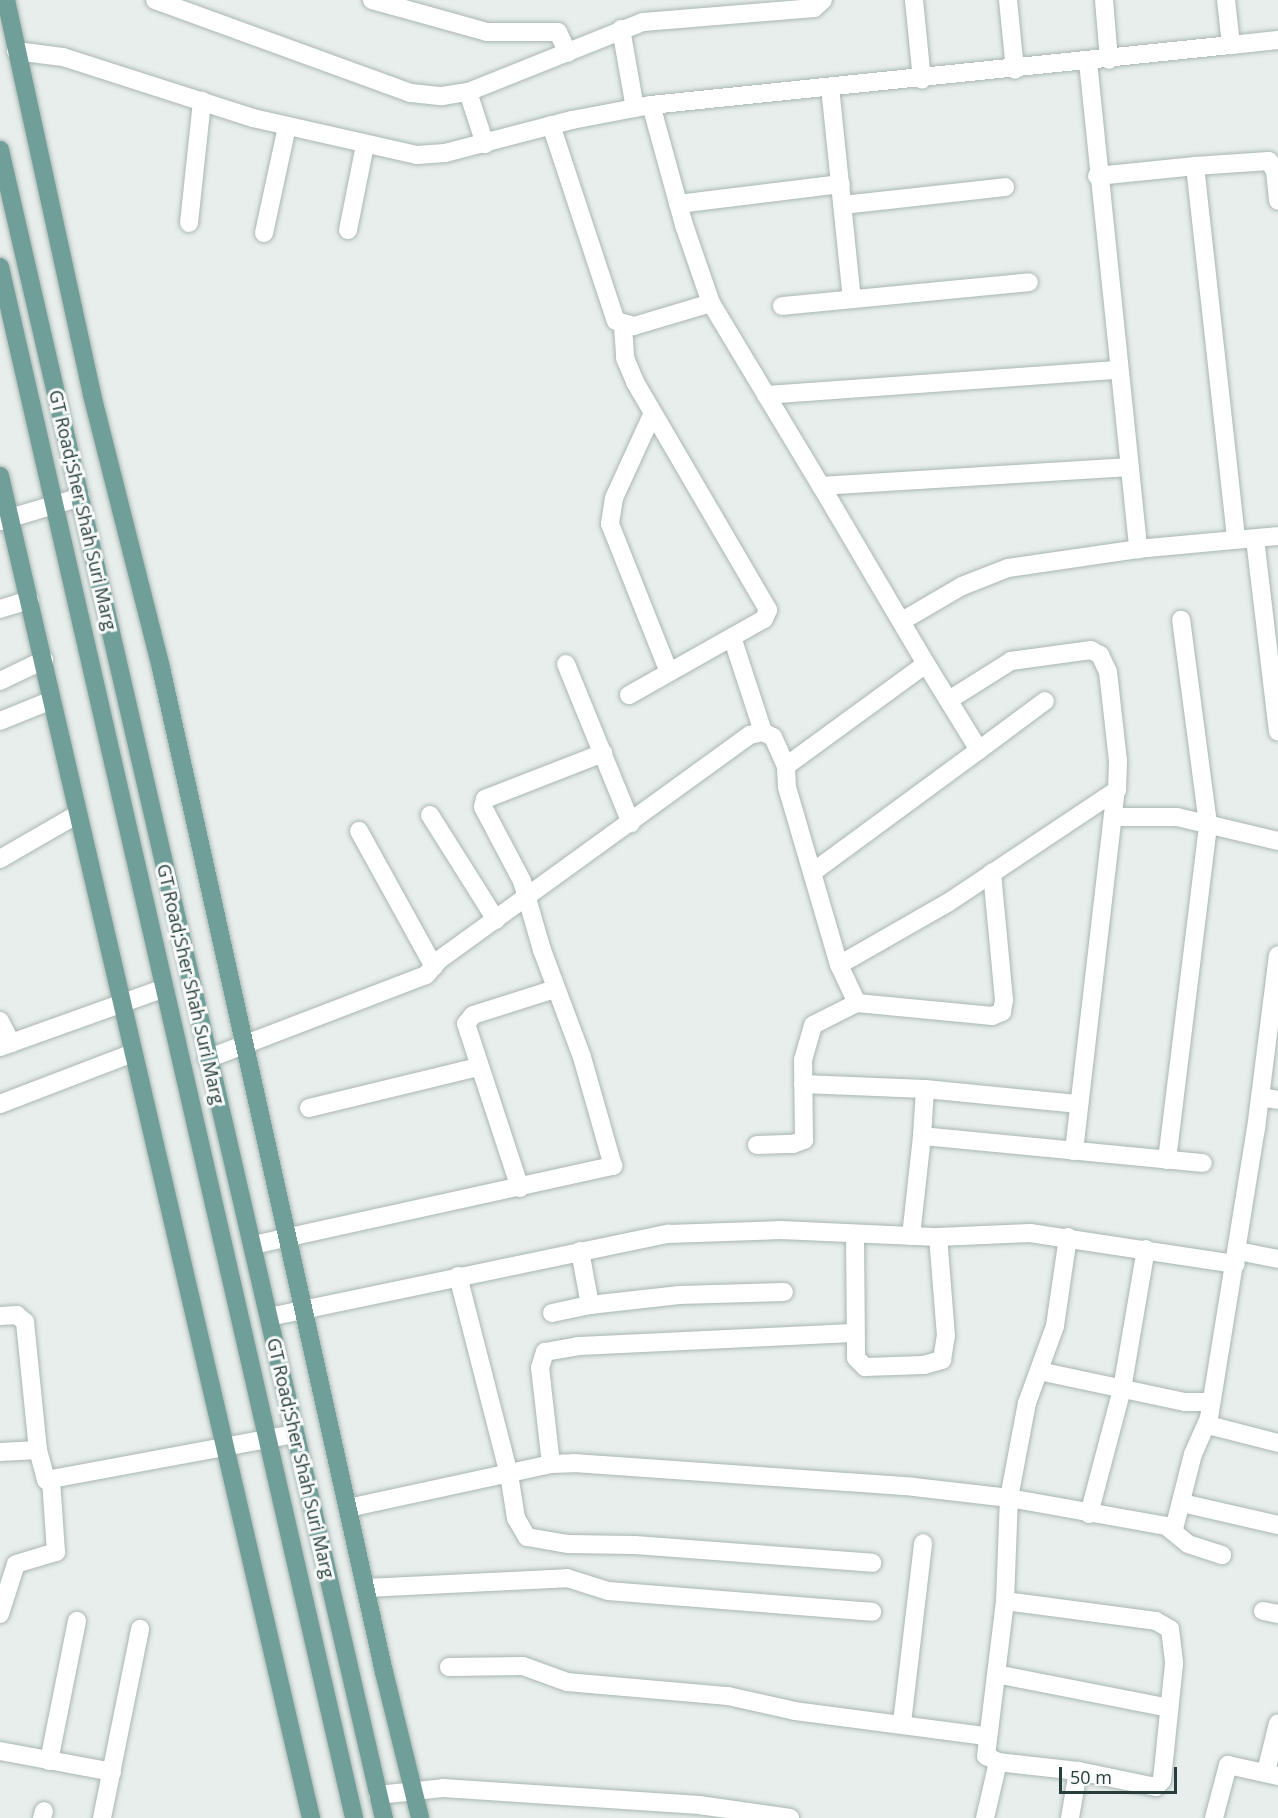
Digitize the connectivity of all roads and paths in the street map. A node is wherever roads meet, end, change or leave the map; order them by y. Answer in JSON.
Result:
{"nodes":[{"id":1,"x":6,"y":0,"type":"edge"},
{"id":2,"x":155,"y":0,"type":"edge"},
{"id":3,"x":372,"y":0,"type":"edge"},
{"id":4,"x":823,"y":0,"type":"edge"},
{"id":5,"x":914,"y":0,"type":"edge"},
{"id":6,"x":1008,"y":0,"type":"edge"},
{"id":7,"x":1104,"y":0,"type":"edge"},
{"id":8,"x":1226,"y":0,"type":"edge"},
{"id":9,"x":621,"y":29,"type":"junction"},
{"id":10,"x":1278,"y":40,"type":"edge"},
{"id":11,"x":1231,"y":45,"type":"junction"},
{"id":12,"x":16,"y":51,"type":"junction"},
{"id":13,"x":568,"y":52,"type":"junction"},
{"id":14,"x":1109,"y":60,"type":"junction"},
{"id":15,"x":1088,"y":62,"type":"junction"},
{"id":16,"x":1015,"y":70,"type":"junction"},
{"id":17,"x":922,"y":80,"type":"junction"},
{"id":18,"x":830,"y":87,"type":"junction"},
{"id":19,"x":468,"y":92,"type":"junction"},
{"id":20,"x":202,"y":101,"type":"junction"},
{"id":21,"x":643,"y":106,"type":"junction"},
{"id":22,"x":551,"y":125,"type":"junction"},
{"id":23,"x":287,"y":127,"type":"junction"},
{"id":24,"x":485,"y":144,"type":"junction"},
{"id":25,"x":365,"y":145,"type":"junction"},
{"id":26,"x":0,"y":150,"type":"edge"},
{"id":27,"x":1195,"y":166,"type":"junction"},
{"id":28,"x":1097,"y":176,"type":"junction"},
{"id":29,"x":841,"y":184,"type":"junction"},
{"id":30,"x":1005,"y":187,"type":"dead end"},
{"id":31,"x":1278,"y":201,"type":"edge"},
{"id":32,"x":678,"y":204,"type":"junction"},
{"id":33,"x":843,"y":205,"type":"junction"},
{"id":34,"x":189,"y":223,"type":"dead end"},
{"id":35,"x":348,"y":230,"type":"dead end"},
{"id":36,"x":264,"y":233,"type":"dead end"},
{"id":37,"x":0,"y":267,"type":"edge"},
{"id":38,"x":1029,"y":282,"type":"dead end"},
{"id":39,"x":852,"y":299,"type":"junction"},
{"id":40,"x":711,"y":303,"type":"junction"},
{"id":41,"x":782,"y":306,"type":"dead end"},
{"id":42,"x":622,"y":326,"type":"junction"},
{"id":43,"x":1118,"y":370,"type":"junction"},
{"id":44,"x":766,"y":395,"type":"junction"},
{"id":45,"x":652,"y":415,"type":"junction"},
{"id":46,"x":1129,"y":467,"type":"junction"},
{"id":47,"x":0,"y":476,"type":"edge"},
{"id":48,"x":821,"y":486,"type":"junction"},
{"id":49,"x":81,"y":497,"type":"junction"},
{"id":50,"x":54,"y":503,"type":"junction"},
{"id":51,"x":4,"y":520,"type":"edge"},
{"id":52,"x":1278,"y":536,"type":"edge"},
{"id":53,"x":1236,"y":538,"type":"junction"},
{"id":54,"x":1255,"y":539,"type":"junction"},
{"id":55,"x":1138,"y":549,"type":"junction"},
{"id":56,"x":30,"y":600,"type":"junction"},
{"id":57,"x":0,"y":609,"type":"edge"},
{"id":58,"x":1181,"y":620,"type":"dead end"},
{"id":59,"x":902,"y":621,"type":"junction"},
{"id":60,"x":732,"y":637,"type":"junction"},
{"id":61,"x":44,"y":660,"type":"junction"},
{"id":62,"x":566,"y":664,"type":"dead end"},
{"id":63,"x":926,"y":664,"type":"junction"},
{"id":64,"x":669,"y":672,"type":"junction"},
{"id":65,"x":0,"y":681,"type":"edge"},
{"id":66,"x":629,"y":695,"type":"dead end"},
{"id":67,"x":52,"y":700,"type":"junction"},
{"id":68,"x":949,"y":700,"type":"junction"},
{"id":69,"x":1045,"y":701,"type":"dead end"},
{"id":70,"x":0,"y":721,"type":"edge"},
{"id":71,"x":763,"y":732,"type":"junction"},
{"id":72,"x":1278,"y":732,"type":"edge"},
{"id":73,"x":979,"y":750,"type":"junction"},
{"id":74,"x":603,"y":753,"type":"junction"},
{"id":75,"x":786,"y":766,"type":"junction"},
{"id":76,"x":1115,"y":794,"type":"junction"},
{"id":77,"x":78,"y":814,"type":"junction"},
{"id":78,"x":430,"y":815,"type":"dead end"},
{"id":79,"x":1113,"y":817,"type":"junction"},
{"id":80,"x":631,"y":823,"type":"junction"},
{"id":81,"x":1208,"y":824,"type":"junction"},
{"id":82,"x":359,"y":831,"type":"dead end"},
{"id":83,"x":1278,"y":841,"type":"edge"},
{"id":84,"x":0,"y":859,"type":"edge"},
{"id":85,"x":813,"y":872,"type":"junction"},
{"id":86,"x":992,"y":873,"type":"junction"},
{"id":87,"x":526,"y":900,"type":"junction"},
{"id":88,"x":496,"y":920,"type":"junction"},
{"id":89,"x":1278,"y":955,"type":"edge"},
{"id":90,"x":839,"y":966,"type":"junction"},
{"id":91,"x":434,"y":967,"type":"junction"},
{"id":92,"x":165,"y":988,"type":"junction"},
{"id":93,"x":555,"y":988,"type":"junction"},
{"id":94,"x":857,"y":1003,"type":"junction"},
{"id":95,"x":121,"y":1005,"type":"junction"},
{"id":96,"x":1275,"y":1014,"type":"edge"},
{"id":97,"x":0,"y":1021,"type":"edge"},
{"id":98,"x":6,"y":1045,"type":"edge"},
{"id":99,"x":244,"y":1045,"type":"junction"},
{"id":100,"x":133,"y":1053,"type":"junction"},
{"id":101,"x":207,"y":1059,"type":"junction"},
{"id":102,"x":479,"y":1067,"type":"junction"},
{"id":103,"x":803,"y":1084,"type":"junction"},
{"id":104,"x":925,"y":1089,"type":"junction"},
{"id":105,"x":1269,"y":1099,"type":"edge"},
{"id":106,"x":0,"y":1104,"type":"edge"},
{"id":107,"x":1079,"y":1104,"type":"junction"},
{"id":108,"x":309,"y":1108,"type":"dead end"},
{"id":109,"x":922,"y":1136,"type":"junction"},
{"id":110,"x":758,"y":1145,"type":"dead end"},
{"id":111,"x":1074,"y":1151,"type":"junction"},
{"id":112,"x":1167,"y":1160,"type":"junction"},
{"id":113,"x":1203,"y":1164,"type":"dead end"},
{"id":114,"x":519,"y":1188,"type":"junction"},
{"id":115,"x":855,"y":1234,"type":"junction"},
{"id":116,"x":288,"y":1236,"type":"junction"},
{"id":117,"x":911,"y":1236,"type":"junction"},
{"id":118,"x":938,"y":1237,"type":"junction"},
{"id":119,"x":1068,"y":1237,"type":"junction"},
{"id":120,"x":253,"y":1245,"type":"junction"},
{"id":121,"x":1146,"y":1249,"type":"junction"},
{"id":122,"x":580,"y":1251,"type":"junction"},
{"id":123,"x":1237,"y":1258,"type":"junction"},
{"id":124,"x":1278,"y":1259,"type":"edge"},
{"id":125,"x":458,"y":1276,"type":"junction"},
{"id":126,"x":784,"y":1292,"type":"dead end"},
{"id":127,"x":590,"y":1305,"type":"junction"},
{"id":128,"x":303,"y":1311,"type":"junction"},
{"id":129,"x":552,"y":1313,"type":"dead end"},
{"id":130,"x":0,"y":1316,"type":"edge"},
{"id":131,"x":269,"y":1317,"type":"junction"},
{"id":132,"x":854,"y":1333,"type":"junction"},
{"id":133,"x":1039,"y":1371,"type":"junction"},
{"id":134,"x":1122,"y":1389,"type":"junction"},
{"id":135,"x":1209,"y":1402,"type":"junction"},
{"id":136,"x":1208,"y":1425,"type":"junction"},
{"id":137,"x":295,"y":1434,"type":"junction"},
{"id":138,"x":268,"y":1440,"type":"junction"},
{"id":139,"x":1278,"y":1443,"type":"edge"},
{"id":140,"x":228,"y":1447,"type":"junction"},
{"id":141,"x":38,"y":1450,"type":"junction"},
{"id":142,"x":0,"y":1452,"type":"edge"},
{"id":143,"x":551,"y":1464,"type":"junction"},
{"id":144,"x":509,"y":1474,"type":"junction"},
{"id":145,"x":51,"y":1481,"type":"junction"},
{"id":146,"x":1009,"y":1498,"type":"junction"},
{"id":147,"x":1182,"y":1503,"type":"junction"},
{"id":148,"x":348,"y":1508,"type":"junction"},
{"id":149,"x":1089,"y":1514,"type":"junction"},
{"id":150,"x":1278,"y":1525,"type":"edge"},
{"id":151,"x":1174,"y":1528,"type":"junction"},
{"id":152,"x":923,"y":1543,"type":"dead end"},
{"id":153,"x":1222,"y":1555,"type":"dead end"},
{"id":154,"x":872,"y":1563,"type":"dead end"},
{"id":155,"x":366,"y":1588,"type":"junction"},
{"id":156,"x":1005,"y":1601,"type":"junction"},
{"id":157,"x":872,"y":1612,"type":"dead end"},
{"id":158,"x":0,"y":1614,"type":"edge"},
{"id":159,"x":77,"y":1621,"type":"dead end"},
{"id":160,"x":140,"y":1629,"type":"dead end"},
{"id":161,"x":449,"y":1666,"type":"dead end"},
{"id":162,"x":996,"y":1674,"type":"junction"},
{"id":163,"x":1169,"y":1708,"type":"junction"},
{"id":164,"x":902,"y":1723,"type":"junction"},
{"id":165,"x":1278,"y":1723,"type":"edge"},
{"id":166,"x":986,"y":1736,"type":"junction"},
{"id":167,"x":0,"y":1751,"type":"edge"},
{"id":168,"x":50,"y":1761,"type":"junction"},
{"id":169,"x":998,"y":1762,"type":"junction"},
{"id":170,"x":112,"y":1772,"type":"junction"},
{"id":171,"x":1078,"y":1772,"type":"junction"},
{"id":172,"x":1272,"y":1774,"type":"edge"},
{"id":173,"x":414,"y":1790,"type":"junction"},
{"id":174,"x":378,"y":1796,"type":"junction"},
{"id":175,"x":102,"y":1818,"type":"edge"},
{"id":176,"x":311,"y":1818,"type":"edge"},
{"id":177,"x":354,"y":1818,"type":"edge"},
{"id":178,"x":384,"y":1818,"type":"edge"},
{"id":179,"x":420,"y":1818,"type":"edge"},
{"id":180,"x":790,"y":1818,"type":"edge"},
{"id":181,"x":985,"y":1818,"type":"edge"},
{"id":182,"x":1070,"y":1818,"type":"edge"},
{"id":183,"x":1214,"y":1818,"type":"edge"}],
"edges":[{"from":1,"to":12,"type":"main road"},
{"from":2,"to":19,"type":"street"},
{"from":3,"to":13,"type":"street"},
{"from":4,"to":9,"type":"street"},
{"from":5,"to":17,"type":"street"},
{"from":6,"to":16,"type":"street"},
{"from":7,"to":14,"type":"street"},
{"from":8,"to":11,"type":"street"},
{"from":9,"to":13,"type":"street"},
{"from":9,"to":21,"type":"street"},
{"from":10,"to":11,"type":"street"},
{"from":11,"to":14,"type":"street"},
{"from":12,"to":20,"type":"street"},
{"from":12,"to":99,"type":"main road"},
{"from":13,"to":19,"type":"street"},
{"from":14,"to":15,"type":"street"},
{"from":15,"to":16,"type":"street"},
{"from":15,"to":28,"type":"street"},
{"from":16,"to":17,"type":"street"},
{"from":17,"to":18,"type":"street"},
{"from":18,"to":21,"type":"street"},
{"from":18,"to":29,"type":"street"},
{"from":19,"to":24,"type":"street"},
{"from":20,"to":23,"type":"street"},
{"from":20,"to":34,"type":"street"},
{"from":21,"to":22,"type":"street"},
{"from":21,"to":32,"type":"street"},
{"from":22,"to":24,"type":"street"},
{"from":22,"to":42,"type":"street"},
{"from":23,"to":25,"type":"street"},
{"from":23,"to":36,"type":"street"},
{"from":24,"to":25,"type":"street"},
{"from":25,"to":35,"type":"street"},
{"from":26,"to":49,"type":"main road","name":"GT Road;Sher Shah Suri Marg"},
{"from":27,"to":28,"type":"street"},
{"from":27,"to":31,"type":"street"},
{"from":27,"to":53,"type":"street"},
{"from":28,"to":43,"type":"street"},
{"from":29,"to":32,"type":"street"},
{"from":29,"to":33,"type":"street"},
{"from":30,"to":33,"type":"street"},
{"from":32,"to":40,"type":"street"},
{"from":33,"to":39,"type":"street"},
{"from":37,"to":50,"type":"main road","name":"GT Road;Sher Shah Suri Marg"},
{"from":38,"to":39,"type":"street"},
{"from":39,"to":41,"type":"street"},
{"from":40,"to":42,"type":"street"},
{"from":40,"to":44,"type":"street"},
{"from":42,"to":45,"type":"street"},
{"from":43,"to":44,"type":"street"},
{"from":43,"to":46,"type":"street"},
{"from":44,"to":48,"type":"street"},
{"from":45,"to":60,"type":"street"},
{"from":45,"to":64,"type":"street"},
{"from":46,"to":48,"type":"street"},
{"from":46,"to":55,"type":"street"},
{"from":47,"to":51,"type":"main road"},
{"from":48,"to":59,"type":"street"},
{"from":49,"to":50,"type":"street"},
{"from":49,"to":101,"type":"main road","name":"GT Road;Sher Shah Suri Marg"},
{"from":50,"to":51,"type":"street"},
{"from":50,"to":92,"type":"main road","name":"GT Road;Sher Shah Suri Marg"},
{"from":51,"to":56,"type":"main road"},
{"from":52,"to":54,"type":"street"},
{"from":53,"to":54,"type":"street"},
{"from":53,"to":55,"type":"street"},
{"from":54,"to":72,"type":"street"},
{"from":55,"to":59,"type":"street"},
{"from":56,"to":57,"type":"street"},
{"from":56,"to":61,"type":"main road"},
{"from":58,"to":81,"type":"street"},
{"from":59,"to":63,"type":"street"},
{"from":60,"to":64,"type":"street"},
{"from":60,"to":71,"type":"street"},
{"from":61,"to":65,"type":"street"},
{"from":61,"to":67,"type":"main road"},
{"from":62,"to":74,"type":"street"},
{"from":63,"to":68,"type":"street"},
{"from":63,"to":75,"type":"street"},
{"from":64,"to":66,"type":"street"},
{"from":67,"to":70,"type":"street"},
{"from":67,"to":77,"type":"main road"},
{"from":68,"to":73,"type":"street"},
{"from":68,"to":76,"type":"street"},
{"from":69,"to":73,"type":"street"},
{"from":71,"to":75,"type":"street"},
{"from":71,"to":80,"type":"street"},
{"from":73,"to":85,"type":"street"},
{"from":74,"to":80,"type":"street"},
{"from":74,"to":87,"type":"street"},
{"from":75,"to":85,"type":"street"},
{"from":76,"to":79,"type":"street"},
{"from":76,"to":86,"type":"street"},
{"from":77,"to":84,"type":"street"},
{"from":77,"to":95,"type":"main road"},
{"from":78,"to":88,"type":"street"},
{"from":79,"to":81,"type":"street"},
{"from":79,"to":107,"type":"street"},
{"from":80,"to":87,"type":"street"},
{"from":81,"to":83,"type":"street"},
{"from":81,"to":112,"type":"street"},
{"from":82,"to":91,"type":"street"},
{"from":85,"to":90,"type":"street"},
{"from":86,"to":90,"type":"street"},
{"from":86,"to":94,"type":"street"},
{"from":87,"to":88,"type":"street"},
{"from":87,"to":93,"type":"street"},
{"from":88,"to":91,"type":"street"},
{"from":89,"to":96,"type":"street"},
{"from":90,"to":94,"type":"street"},
{"from":91,"to":99,"type":"street"},
{"from":92,"to":95,"type":"street"},
{"from":92,"to":138,"type":"main road","name":"GT Road;Sher Shah Suri Marg"},
{"from":93,"to":102,"type":"street"},
{"from":93,"to":114,"type":"street"},
{"from":94,"to":103,"type":"street"},
{"from":95,"to":98,"type":"street"},
{"from":95,"to":100,"type":"main road"},
{"from":96,"to":105,"type":"street"},
{"from":97,"to":98,"type":"street"},
{"from":99,"to":101,"type":"street"},
{"from":99,"to":116,"type":"main road"},
{"from":100,"to":106,"type":"street"},
{"from":100,"to":140,"type":"main road"},
{"from":101,"to":120,"type":"main road","name":"GT Road;Sher Shah Suri Marg"},
{"from":102,"to":108,"type":"street"},
{"from":102,"to":114,"type":"street"},
{"from":103,"to":104,"type":"street"},
{"from":103,"to":110,"type":"street"},
{"from":104,"to":107,"type":"street"},
{"from":104,"to":109,"type":"street"},
{"from":105,"to":123,"type":"street"},
{"from":107,"to":111,"type":"street"},
{"from":109,"to":111,"type":"street"},
{"from":109,"to":117,"type":"street"},
{"from":111,"to":112,"type":"street"},
{"from":112,"to":113,"type":"street"},
{"from":114,"to":116,"type":"street"},
{"from":115,"to":117,"type":"street"},
{"from":115,"to":122,"type":"street"},
{"from":115,"to":132,"type":"street"},
{"from":116,"to":120,"type":"street"},
{"from":116,"to":128,"type":"main road"},
{"from":117,"to":118,"type":"street"},
{"from":118,"to":119,"type":"street"},
{"from":118,"to":132,"type":"street"},
{"from":119,"to":121,"type":"street"},
{"from":119,"to":133,"type":"street"},
{"from":120,"to":131,"type":"main road","name":"GT Road;Sher Shah Suri Marg"},
{"from":121,"to":123,"type":"street"},
{"from":121,"to":134,"type":"street"},
{"from":122,"to":125,"type":"street"},
{"from":122,"to":127,"type":"street"},
{"from":123,"to":124,"type":"street"},
{"from":123,"to":135,"type":"street"},
{"from":125,"to":128,"type":"street"},
{"from":125,"to":144,"type":"street"},
{"from":126,"to":127,"type":"street"},
{"from":127,"to":129,"type":"street"},
{"from":128,"to":131,"type":"street"},
{"from":128,"to":148,"type":"main road"},
{"from":130,"to":141,"type":"street"},
{"from":131,"to":137,"type":"main road","name":"GT Road;Sher Shah Suri Marg"},
{"from":132,"to":143,"type":"street"},
{"from":133,"to":134,"type":"street"},
{"from":133,"to":146,"type":"street"},
{"from":134,"to":135,"type":"street"},
{"from":134,"to":149,"type":"street"},
{"from":135,"to":136,"type":"street"},
{"from":136,"to":139,"type":"street"},
{"from":136,"to":147,"type":"street"},
{"from":137,"to":138,"type":"street"},
{"from":137,"to":174,"type":"main road","name":"GT Road;Sher Shah Suri Marg"},
{"from":138,"to":140,"type":"street"},
{"from":138,"to":177,"type":"main road","name":"GT Road;Sher Shah Suri Marg"},
{"from":140,"to":145,"type":"street"},
{"from":140,"to":176,"type":"main road"},
{"from":141,"to":142,"type":"street"},
{"from":141,"to":145,"type":"street"},
{"from":143,"to":144,"type":"street"},
{"from":143,"to":146,"type":"street"},
{"from":144,"to":148,"type":"street"},
{"from":144,"to":154,"type":"street"},
{"from":145,"to":158,"type":"street"},
{"from":146,"to":149,"type":"street"},
{"from":146,"to":156,"type":"street"},
{"from":147,"to":150,"type":"street"},
{"from":147,"to":151,"type":"street"},
{"from":148,"to":155,"type":"main road"},
{"from":149,"to":151,"type":"street"},
{"from":151,"to":153,"type":"street"},
{"from":152,"to":164,"type":"street"},
{"from":155,"to":157,"type":"street"},
{"from":155,"to":173,"type":"main road"},
{"from":156,"to":162,"type":"street"},
{"from":156,"to":163,"type":"street"},
{"from":159,"to":168,"type":"street"},
{"from":160,"to":170,"type":"street"},
{"from":161,"to":164,"type":"street"},
{"from":162,"to":163,"type":"street"},
{"from":162,"to":166,"type":"street"},
{"from":163,"to":171,"type":"street"},
{"from":164,"to":166,"type":"street"},
{"from":165,"to":172,"type":"street"},
{"from":166,"to":169,"type":"street"},
{"from":167,"to":168,"type":"street"},
{"from":168,"to":170,"type":"street"},
{"from":169,"to":171,"type":"street"},
{"from":169,"to":181,"type":"street"},
{"from":170,"to":175,"type":"street"},
{"from":171,"to":182,"type":"street"},
{"from":172,"to":183,"type":"street"},
{"from":173,"to":174,"type":"street"},
{"from":173,"to":179,"type":"main road"},
{"from":173,"to":180,"type":"street"},
{"from":174,"to":178,"type":"main road","name":"GT Road;Sher Shah Suri Marg"}]}
